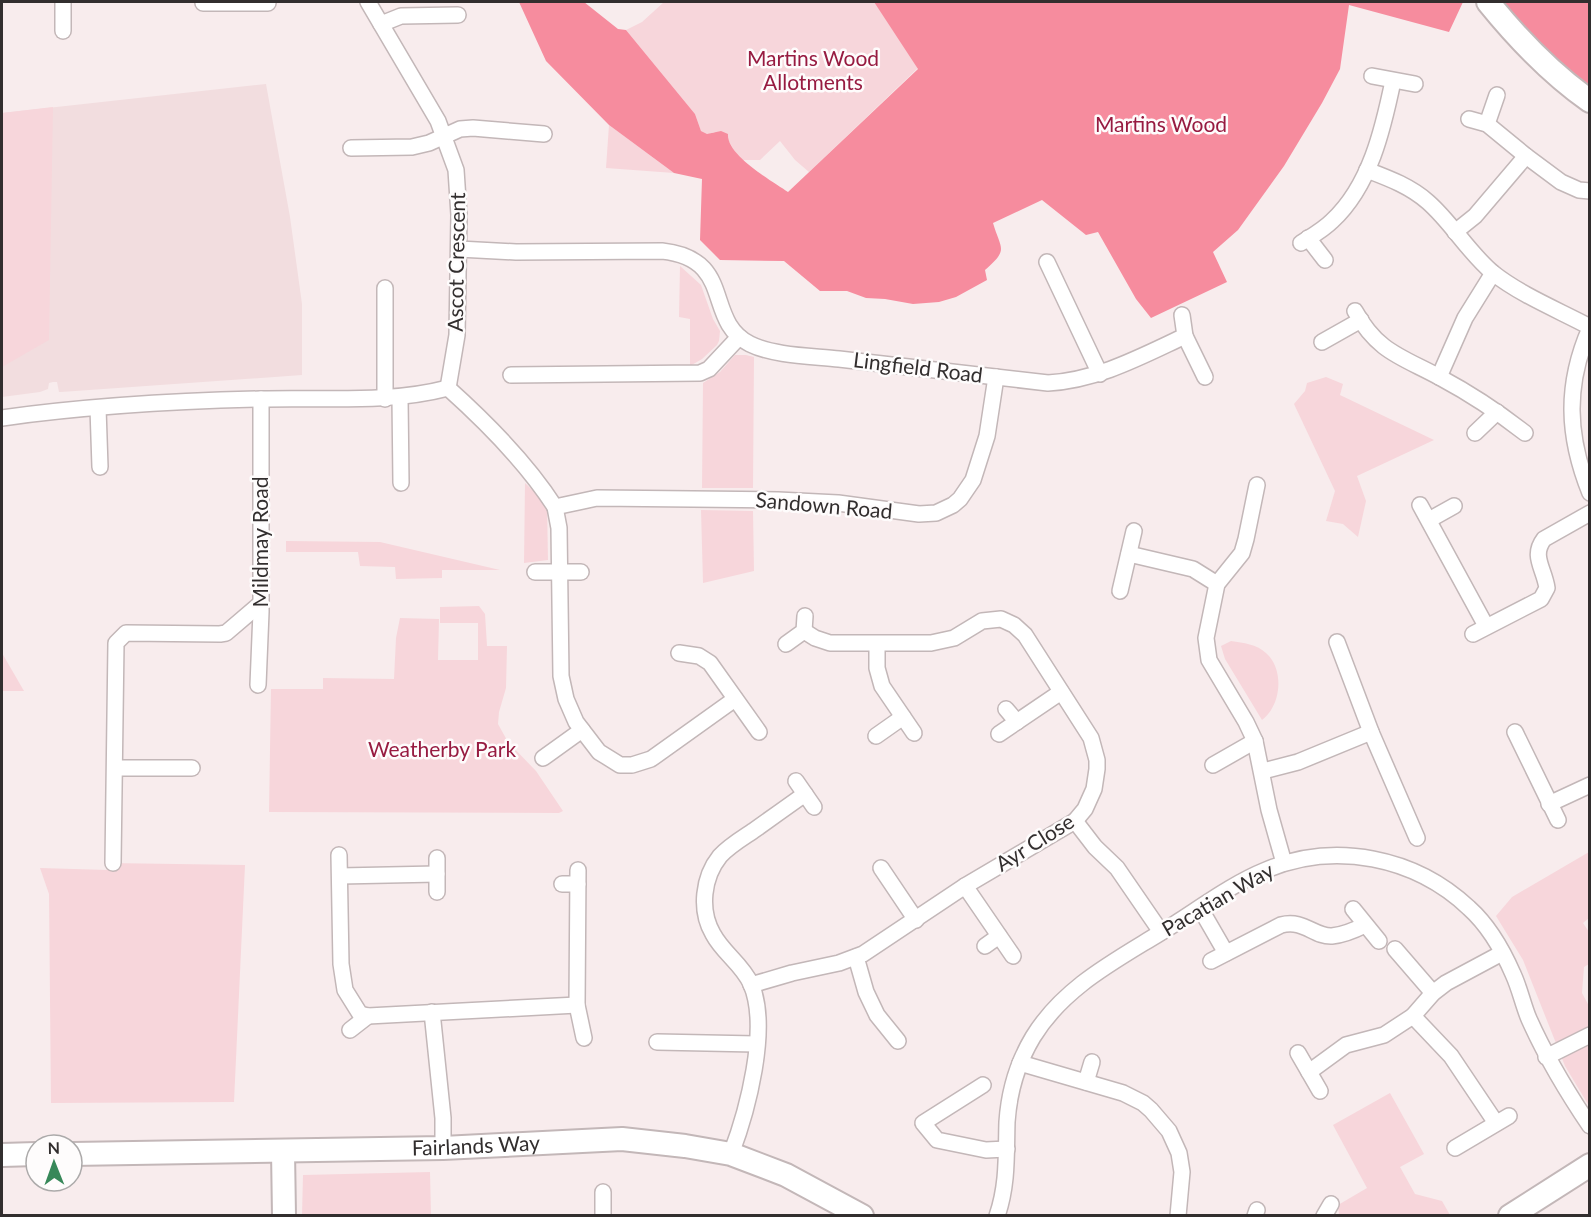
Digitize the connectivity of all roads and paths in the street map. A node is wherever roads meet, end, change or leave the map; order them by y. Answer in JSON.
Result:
{"nodes":[{"id":1,"x":63,"y":2,"type":"edge"},
{"id":2,"x":203,"y":2,"type":"edge"},
{"id":3,"x":369,"y":2,"type":"edge"},
{"id":4,"x":1488,"y":2,"type":"edge"},
{"id":5,"x":268,"y":3,"type":"dead end"},
{"id":6,"x":458,"y":15,"type":"dead end"},
{"id":7,"x":381,"y":24,"type":"junction"},
{"id":8,"x":63,"y":31,"type":"dead end"},
{"id":9,"x":1372,"y":75,"type":"dead end"},
{"id":10,"x":1393,"y":81,"type":"junction"},
{"id":11,"x":1415,"y":84,"type":"dead end"},
{"id":12,"x":1497,"y":95,"type":"dead end"},
{"id":13,"x":1590,"y":101,"type":"edge"},
{"id":14,"x":1469,"y":119,"type":"dead end"},
{"id":15,"x":1487,"y":124,"type":"junction"},
{"id":16,"x":544,"y":134,"type":"dead end"},
{"id":17,"x":445,"y":136,"type":"junction"},
{"id":18,"x":351,"y":148,"type":"dead end"},
{"id":19,"x":1526,"y":156,"type":"junction"},
{"id":20,"x":1367,"y":170,"type":"junction"},
{"id":21,"x":1590,"y":191,"type":"edge"},
{"id":22,"x":1455,"y":232,"type":"junction"},
{"id":23,"x":459,"y":249,"type":"junction"},
{"id":24,"x":1325,"y":260,"type":"dead end"},
{"id":25,"x":1047,"y":261,"type":"dead end"},
{"id":26,"x":1493,"y":273,"type":"junction"},
{"id":27,"x":385,"y":288,"type":"dead end"},
{"id":28,"x":1182,"y":315,"type":"dead end"},
{"id":29,"x":1590,"y":327,"type":"edge"},
{"id":30,"x":1185,"y":336,"type":"junction"},
{"id":31,"x":739,"y":337,"type":"junction"},
{"id":32,"x":1323,"y":342,"type":"dead end"},
{"id":33,"x":1100,"y":374,"type":"junction"},
{"id":34,"x":511,"y":375,"type":"dead end"},
{"id":35,"x":1439,"y":376,"type":"junction"},
{"id":36,"x":996,"y":377,"type":"junction"},
{"id":37,"x":1205,"y":377,"type":"dead end"},
{"id":38,"x":448,"y":388,"type":"junction"},
{"id":39,"x":393,"y":398,"type":"junction"},
{"id":40,"x":261,"y":399,"type":"junction"},
{"id":41,"x":98,"y":408,"type":"junction"},
{"id":42,"x":1497,"y":412,"type":"junction"},
{"id":43,"x":2,"y":418,"type":"edge"},
{"id":44,"x":1475,"y":434,"type":"dead end"},
{"id":45,"x":1525,"y":434,"type":"dead end"},
{"id":46,"x":100,"y":467,"type":"dead end"},
{"id":47,"x":401,"y":483,"type":"dead end"},
{"id":48,"x":1257,"y":485,"type":"dead end"},
{"id":49,"x":1590,"y":493,"type":"edge"},
{"id":50,"x":1238,"y":497,"type":"dead end"},
{"id":51,"x":1254,"y":500,"type":"junction"},
{"id":52,"x":1420,"y":505,"type":"dead end"},
{"id":53,"x":1454,"y":506,"type":"dead end"},
{"id":54,"x":555,"y":507,"type":"junction"},
{"id":55,"x":1590,"y":513,"type":"edge"},
{"id":56,"x":1429,"y":520,"type":"junction"},
{"id":57,"x":1134,"y":531,"type":"dead end"},
{"id":58,"x":1129,"y":554,"type":"junction"},
{"id":59,"x":535,"y":572,"type":"dead end"},
{"id":60,"x":558,"y":572,"type":"junction"},
{"id":61,"x":581,"y":572,"type":"dead end"},
{"id":62,"x":1217,"y":584,"type":"junction"},
{"id":63,"x":1120,"y":591,"type":"dead end"},
{"id":64,"x":261,"y":603,"type":"junction"},
{"id":65,"x":1337,"y":642,"type":"dead end"},
{"id":66,"x":786,"y":644,"type":"dead end"},
{"id":67,"x":877,"y":644,"type":"junction"},
{"id":68,"x":679,"y":654,"type":"dead end"},
{"id":69,"x":258,"y":685,"type":"dead end"},
{"id":70,"x":1061,"y":692,"type":"junction"},
{"id":71,"x":735,"y":699,"type":"junction"},
{"id":72,"x":1006,"y":709,"type":"dead end"},
{"id":73,"x":903,"y":717,"type":"junction"},
{"id":74,"x":1017,"y":722,"type":"junction"},
{"id":75,"x":582,"y":730,"type":"junction"},
{"id":76,"x":759,"y":732,"type":"dead end"},
{"id":77,"x":1371,"y":732,"type":"junction"},
{"id":78,"x":1515,"y":732,"type":"dead end"},
{"id":79,"x":914,"y":733,"type":"dead end"},
{"id":80,"x":999,"y":734,"type":"dead end"},
{"id":81,"x":876,"y":736,"type":"dead end"},
{"id":82,"x":1255,"y":741,"type":"junction"},
{"id":83,"x":543,"y":759,"type":"dead end"},
{"id":84,"x":1213,"y":765,"type":"dead end"},
{"id":85,"x":116,"y":768,"type":"junction"},
{"id":86,"x":192,"y":768,"type":"dead end"},
{"id":87,"x":1263,"y":771,"type":"junction"},
{"id":88,"x":796,"y":781,"type":"dead end"},
{"id":89,"x":1590,"y":784,"type":"edge"},
{"id":90,"x":1549,"y":804,"type":"junction"},
{"id":91,"x":1558,"y":820,"type":"dead end"},
{"id":92,"x":1075,"y":821,"type":"junction"},
{"id":93,"x":1417,"y":838,"type":"dead end"},
{"id":94,"x":339,"y":855,"type":"dead end"},
{"id":95,"x":437,"y":858,"type":"dead end"},
{"id":96,"x":113,"y":863,"type":"dead end"},
{"id":97,"x":1284,"y":863,"type":"junction"},
{"id":98,"x":881,"y":868,"type":"dead end"},
{"id":99,"x":437,"y":874,"type":"junction"},
{"id":100,"x":340,"y":876,"type":"junction"},
{"id":101,"x":562,"y":885,"type":"dead end"},
{"id":102,"x":965,"y":886,"type":"junction"},
{"id":103,"x":437,"y":892,"type":"dead end"},
{"id":104,"x":1200,"y":908,"type":"junction"},
{"id":105,"x":1353,"y":909,"type":"dead end"},
{"id":106,"x":916,"y":920,"type":"junction"},
{"id":107,"x":1365,"y":925,"type":"junction"},
{"id":108,"x":1161,"y":932,"type":"junction"},
{"id":109,"x":999,"y":936,"type":"junction"},
{"id":110,"x":1379,"y":941,"type":"dead end"},
{"id":111,"x":985,"y":946,"type":"dead end"},
{"id":112,"x":1395,"y":949,"type":"dead end"},
{"id":113,"x":1226,"y":953,"type":"junction"},
{"id":114,"x":1502,"y":953,"type":"junction"},
{"id":115,"x":1013,"y":956,"type":"dead end"},
{"id":116,"x":856,"y":957,"type":"junction"},
{"id":117,"x":1211,"y":962,"type":"dead end"},
{"id":118,"x":751,"y":985,"type":"junction"},
{"id":119,"x":1433,"y":993,"type":"junction"},
{"id":120,"x":577,"y":1005,"type":"junction"},
{"id":121,"x":432,"y":1012,"type":"junction"},
{"id":122,"x":368,"y":1016,"type":"junction"},
{"id":123,"x":1413,"y":1016,"type":"junction"},
{"id":124,"x":350,"y":1030,"type":"dead end"},
{"id":125,"x":1590,"y":1035,"type":"edge"},
{"id":126,"x":584,"y":1038,"type":"dead end"},
{"id":127,"x":898,"y":1041,"type":"dead end"},
{"id":128,"x":657,"y":1042,"type":"dead end"},
{"id":129,"x":756,"y":1044,"type":"junction"},
{"id":130,"x":1298,"y":1053,"type":"dead end"},
{"id":131,"x":1546,"y":1057,"type":"junction"},
{"id":132,"x":1092,"y":1062,"type":"dead end"},
{"id":133,"x":1020,"y":1063,"type":"junction"},
{"id":134,"x":1309,"y":1072,"type":"junction"},
{"id":135,"x":1086,"y":1082,"type":"junction"},
{"id":136,"x":983,"y":1085,"type":"dead end"},
{"id":137,"x":1320,"y":1091,"type":"dead end"},
{"id":138,"x":1590,"y":1126,"type":"edge"},
{"id":139,"x":443,"y":1148,"type":"junction"},
{"id":140,"x":1455,"y":1148,"type":"dead end"},
{"id":141,"x":1007,"y":1149,"type":"junction"},
{"id":142,"x":283,"y":1151,"type":"junction"},
{"id":143,"x":24,"y":1154,"type":"edge"},
{"id":144,"x":84,"y":1154,"type":"edge"},
{"id":145,"x":731,"y":1154,"type":"junction"},
{"id":146,"x":2,"y":1155,"type":"edge"},
{"id":147,"x":1590,"y":1165,"type":"edge"},
{"id":148,"x":603,"y":1192,"type":"dead end"},
{"id":149,"x":284,"y":1215,"type":"edge"},
{"id":150,"x":603,"y":1215,"type":"edge"},
{"id":151,"x":862,"y":1215,"type":"edge"},
{"id":152,"x":997,"y":1215,"type":"edge"},
{"id":153,"x":1178,"y":1215,"type":"edge"},
{"id":154,"x":1510,"y":1215,"type":"edge"}],
"edges":[{"from":1,"to":8,"type":"street"},
{"from":2,"to":5,"type":"street"},
{"from":3,"to":7,"type":"street","name":"Ascot Crescent"},
{"from":4,"to":13,"type":"main road"},
{"from":6,"to":7,"type":"street"},
{"from":7,"to":17,"type":"street","name":"Ascot Crescent"},
{"from":9,"to":10,"type":"street"},
{"from":10,"to":11,"type":"street"},
{"from":10,"to":20,"type":"street"},
{"from":12,"to":15,"type":"street"},
{"from":14,"to":15,"type":"street"},
{"from":15,"to":19,"type":"street"},
{"from":16,"to":17,"type":"street"},
{"from":17,"to":18,"type":"street"},
{"from":17,"to":23,"type":"street","name":"Ascot Crescent"},
{"from":19,"to":21,"type":"street"},
{"from":19,"to":22,"type":"street"},
{"from":20,"to":22,"type":"street"},
{"from":20,"to":24,"type":"street"},
{"from":22,"to":26,"type":"street"},
{"from":23,"to":31,"type":"street"},
{"from":23,"to":38,"type":"street","name":"Ascot Crescent"},
{"from":25,"to":33,"type":"street"},
{"from":26,"to":29,"type":"street"},
{"from":26,"to":35,"type":"street"},
{"from":27,"to":39,"type":"street"},
{"from":28,"to":30,"type":"street"},
{"from":29,"to":49,"type":"street"},
{"from":30,"to":33,"type":"street","name":"Lingfield Road"},
{"from":30,"to":37,"type":"street"},
{"from":31,"to":34,"type":"street"},
{"from":31,"to":36,"type":"street","name":"Lingfield Road"},
{"from":32,"to":35,"type":"street"},
{"from":33,"to":36,"type":"street","name":"Lingfield Road"},
{"from":35,"to":42,"type":"street"},
{"from":36,"to":54,"type":"street","name":"Sandown Road"},
{"from":38,"to":39,"type":"street"},
{"from":38,"to":54,"type":"street"},
{"from":39,"to":40,"type":"street"},
{"from":39,"to":47,"type":"street"},
{"from":40,"to":41,"type":"street"},
{"from":40,"to":64,"type":"street","name":"Mildmay Road"},
{"from":41,"to":43,"type":"street"},
{"from":41,"to":46,"type":"street"},
{"from":42,"to":44,"type":"street"},
{"from":42,"to":45,"type":"street"},
{"from":48,"to":51,"type":"street"},
{"from":50,"to":51,"type":"street"},
{"from":51,"to":62,"type":"street"},
{"from":52,"to":56,"type":"street"},
{"from":53,"to":56,"type":"street"},
{"from":54,"to":60,"type":"street"},
{"from":55,"to":56,"type":"street"},
{"from":57,"to":58,"type":"street"},
{"from":58,"to":62,"type":"street"},
{"from":58,"to":63,"type":"street"},
{"from":59,"to":60,"type":"street"},
{"from":60,"to":61,"type":"street"},
{"from":60,"to":75,"type":"street"},
{"from":62,"to":82,"type":"street"},
{"from":64,"to":69,"type":"street","name":"Mildmay Road"},
{"from":64,"to":85,"type":"street"},
{"from":65,"to":77,"type":"street"},
{"from":66,"to":67,"type":"street","name":"Ayr Close"},
{"from":67,"to":70,"type":"street","name":"Ayr Close"},
{"from":67,"to":73,"type":"street"},
{"from":68,"to":71,"type":"street"},
{"from":70,"to":74,"type":"street"},
{"from":70,"to":92,"type":"street","name":"Ayr Close"},
{"from":71,"to":75,"type":"street"},
{"from":71,"to":76,"type":"street"},
{"from":72,"to":74,"type":"street"},
{"from":73,"to":79,"type":"street"},
{"from":73,"to":81,"type":"street"},
{"from":74,"to":80,"type":"street"},
{"from":75,"to":83,"type":"street"},
{"from":77,"to":87,"type":"street"},
{"from":77,"to":93,"type":"street"},
{"from":78,"to":90,"type":"street"},
{"from":82,"to":84,"type":"street"},
{"from":82,"to":87,"type":"street"},
{"from":85,"to":86,"type":"street"},
{"from":85,"to":96,"type":"street"},
{"from":87,"to":97,"type":"street"},
{"from":88,"to":118,"type":"street"},
{"from":89,"to":90,"type":"street"},
{"from":90,"to":91,"type":"street"},
{"from":92,"to":102,"type":"street","name":"Ayr Close"},
{"from":92,"to":108,"type":"street"},
{"from":94,"to":100,"type":"street"},
{"from":95,"to":99,"type":"street"},
{"from":97,"to":104,"type":"street","name":"Pacatian Way"},
{"from":97,"to":114,"type":"street","name":"Pacatian Way"},
{"from":98,"to":106,"type":"street"},
{"from":99,"to":100,"type":"street"},
{"from":99,"to":103,"type":"street"},
{"from":100,"to":122,"type":"street"},
{"from":101,"to":120,"type":"street"},
{"from":102,"to":106,"type":"street","name":"Ayr Close"},
{"from":102,"to":109,"type":"street"},
{"from":104,"to":108,"type":"street","name":"Pacatian Way"},
{"from":104,"to":113,"type":"street"},
{"from":105,"to":107,"type":"street"},
{"from":106,"to":116,"type":"street","name":"Ayr Close"},
{"from":107,"to":110,"type":"street"},
{"from":107,"to":113,"type":"street"},
{"from":108,"to":133,"type":"street","name":"Pacatian Way"},
{"from":109,"to":111,"type":"street"},
{"from":109,"to":115,"type":"street"},
{"from":112,"to":119,"type":"street"},
{"from":113,"to":117,"type":"street"},
{"from":114,"to":119,"type":"street"},
{"from":114,"to":131,"type":"street","name":"Pacatian Way"},
{"from":116,"to":118,"type":"street","name":"Ayr Close"},
{"from":116,"to":127,"type":"street"},
{"from":118,"to":129,"type":"street"},
{"from":119,"to":123,"type":"street"},
{"from":120,"to":121,"type":"street"},
{"from":120,"to":126,"type":"street"},
{"from":121,"to":122,"type":"street"},
{"from":121,"to":139,"type":"street"},
{"from":122,"to":124,"type":"street"},
{"from":123,"to":134,"type":"street"},
{"from":123,"to":140,"type":"street"},
{"from":125,"to":131,"type":"street"},
{"from":128,"to":129,"type":"street"},
{"from":129,"to":145,"type":"street"},
{"from":130,"to":134,"type":"street"},
{"from":131,"to":138,"type":"street","name":"Pacatian Way"},
{"from":132,"to":135,"type":"street"},
{"from":133,"to":135,"type":"street"},
{"from":133,"to":141,"type":"street","name":"Pacatian Way"},
{"from":134,"to":137,"type":"street"},
{"from":135,"to":153,"type":"street"},
{"from":136,"to":141,"type":"street"},
{"from":139,"to":142,"type":"main road","name":"Fairlands Way"},
{"from":139,"to":145,"type":"main road","name":"Fairlands Way"},
{"from":141,"to":152,"type":"street","name":"Pacatian Way"},
{"from":142,"to":144,"type":"main road","name":"Fairlands Way"},
{"from":142,"to":149,"type":"main road"},
{"from":143,"to":146,"type":"main road"},
{"from":145,"to":151,"type":"main road","name":"Fairlands Way"},
{"from":147,"to":154,"type":"main road"},
{"from":148,"to":150,"type":"street"}]}
